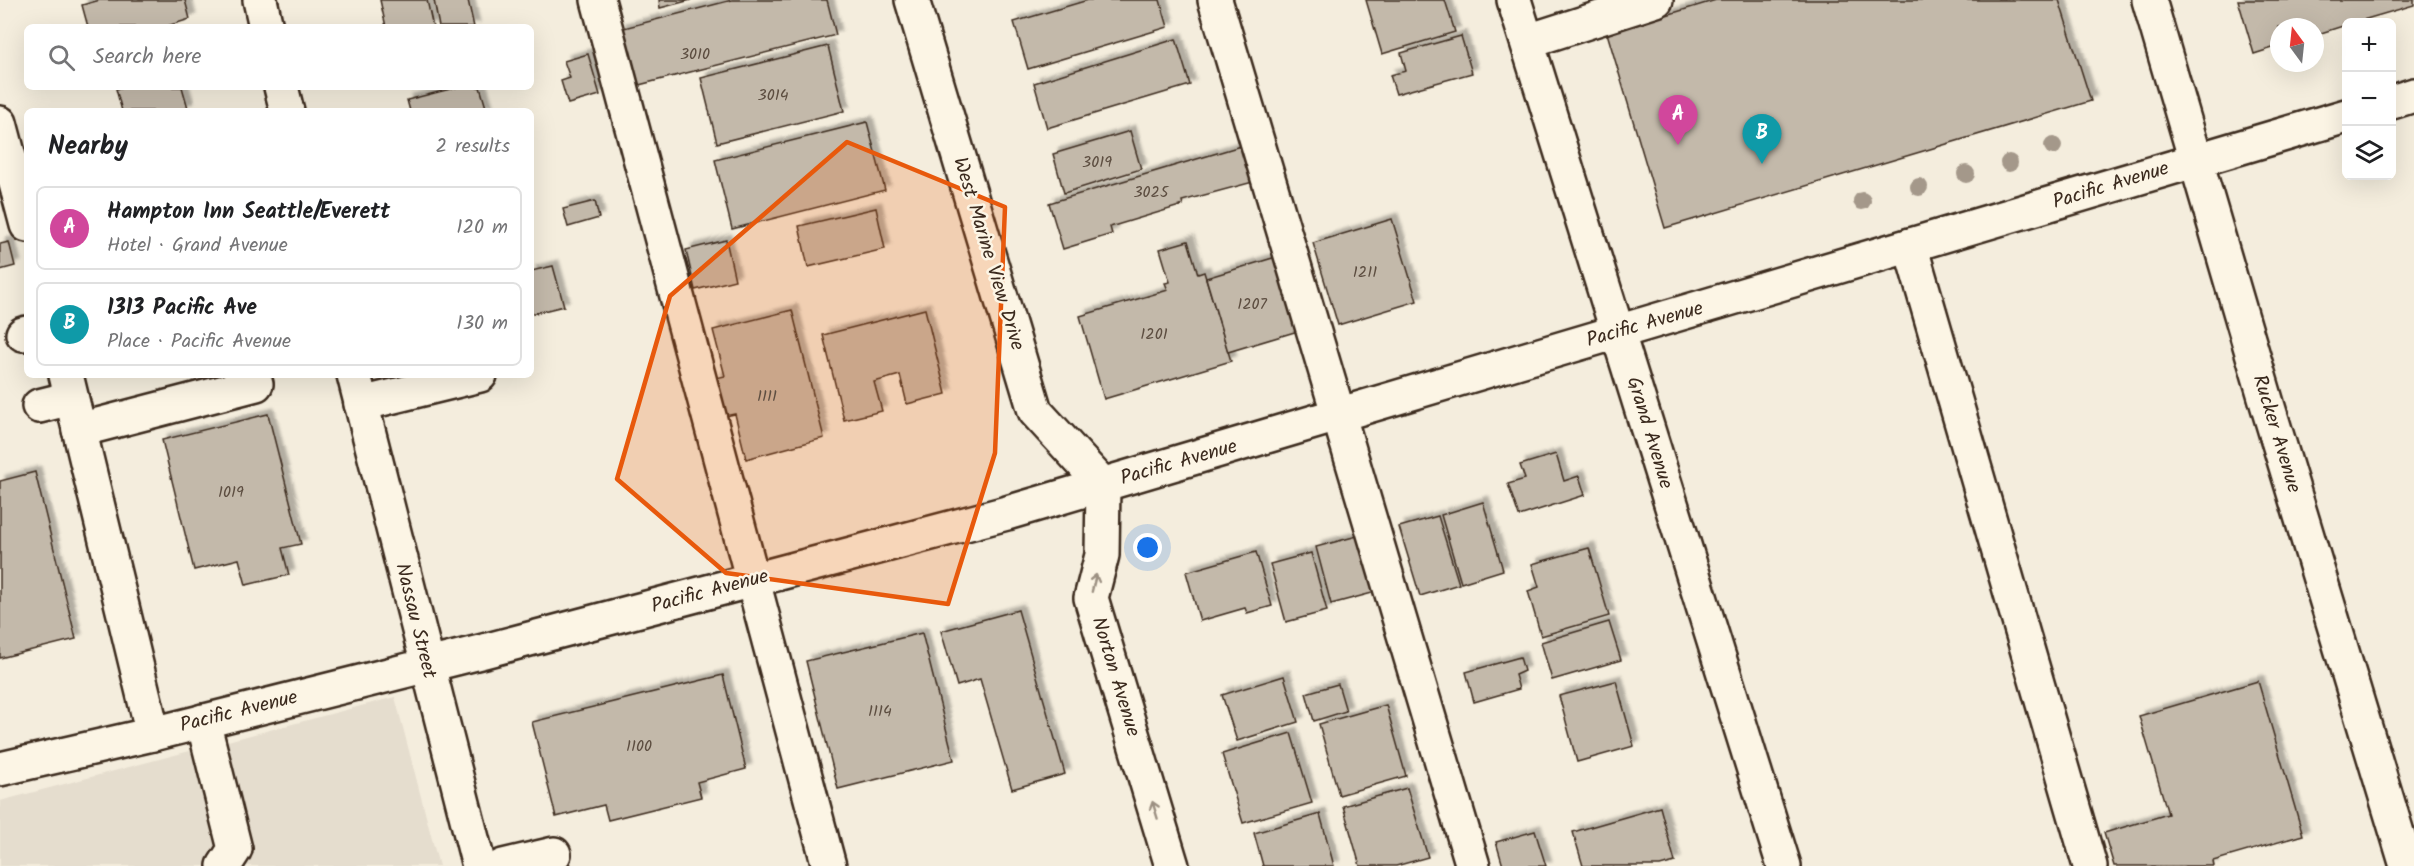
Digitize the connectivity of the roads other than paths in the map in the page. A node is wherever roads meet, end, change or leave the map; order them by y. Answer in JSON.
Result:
{"nodes":[{"id":1,"x":260,"y":0,"type":"edge"},
{"id":2,"x":598,"y":0,"type":"edge"},
{"id":3,"x":912,"y":0,"type":"edge"},
{"id":4,"x":1215,"y":0,"type":"edge"},
{"id":5,"x":1514,"y":0,"type":"edge"},
{"id":6,"x":1656,"y":0,"type":"edge"},
{"id":7,"x":2149,"y":0,"type":"edge"},
{"id":8,"x":265,"y":24,"type":"edge"},
{"id":9,"x":1528,"y":41,"type":"junction"},
{"id":10,"x":282,"y":90,"type":"edge"},
{"id":11,"x":2414,"y":95,"type":"edge"},
{"id":12,"x":2396,"y":100,"type":"edge"},
{"id":13,"x":286,"y":108,"type":"edge"},
{"id":14,"x":2342,"y":117,"type":"edge"},
{"id":15,"x":0,"y":123,"type":"edge"},
{"id":16,"x":2197,"y":160,"type":"junction"},
{"id":17,"x":24,"y":214,"type":"edge"},
{"id":18,"x":1910,"y":245,"type":"junction"},
{"id":19,"x":1617,"y":333,"type":"junction"},
{"id":20,"x":454,"y":378,"type":"edge"},
{"id":21,"x":256,"y":384,"type":"dead end"},
{"id":22,"x":69,"y":387,"type":"edge"},
{"id":23,"x":357,"y":389,"type":"edge"},
{"id":24,"x":39,"y":406,"type":"dead end"},
{"id":25,"x":1338,"y":416,"type":"junction"},
{"id":26,"x":79,"y":430,"type":"junction"},
{"id":27,"x":1103,"y":485,"type":"junction"},
{"id":28,"x":755,"y":581,"type":"junction"},
{"id":29,"x":426,"y":665,"type":"junction"},
{"id":30,"x":203,"y":721,"type":"junction"},
{"id":31,"x":153,"y":734,"type":"junction"},
{"id":32,"x":0,"y":769,"type":"edge"},
{"id":33,"x":554,"y":854,"type":"dead end"},
{"id":34,"x":229,"y":857,"type":"edge"},
{"id":35,"x":479,"y":866,"type":"edge"},
{"id":36,"x":503,"y":866,"type":"edge"},
{"id":37,"x":829,"y":866,"type":"edge"},
{"id":38,"x":1172,"y":866,"type":"edge"},
{"id":39,"x":1473,"y":866,"type":"edge"},
{"id":40,"x":1784,"y":866,"type":"edge"},
{"id":41,"x":2090,"y":866,"type":"edge"},
{"id":42,"x":2407,"y":866,"type":"edge"}],
"edges":[{"from":1,"to":8,"type":"street"},
{"from":2,"to":28,"type":"street"},
{"from":3,"to":27,"type":"street","name":"West Marine View Drive"},
{"from":4,"to":25,"type":"street"},
{"from":5,"to":9,"type":"street","name":"Grand Avenue"},
{"from":6,"to":9,"type":"street"},
{"from":7,"to":16,"type":"street","name":"Rucker Avenue"},
{"from":9,"to":19,"type":"street","name":"Grand Avenue"},
{"from":10,"to":13,"type":"street"},
{"from":11,"to":12,"type":"street"},
{"from":14,"to":16,"type":"street","name":"Pacific Avenue"},
{"from":15,"to":17,"type":"street"},
{"from":16,"to":18,"type":"street","name":"Pacific Avenue"},
{"from":16,"to":42,"type":"street","name":"Rucker Avenue"},
{"from":18,"to":19,"type":"street","name":"Pacific Avenue"},
{"from":18,"to":41,"type":"street"},
{"from":19,"to":25,"type":"street","name":"Pacific Avenue"},
{"from":19,"to":40,"type":"street","name":"Grand Avenue"},
{"from":20,"to":23,"type":"street"},
{"from":21,"to":26,"type":"street"},
{"from":22,"to":24,"type":"street"},
{"from":22,"to":26,"type":"street"},
{"from":23,"to":29,"type":"street","name":"Nassau Street"},
{"from":25,"to":27,"type":"street","name":"Pacific Avenue"},
{"from":25,"to":39,"type":"street"},
{"from":26,"to":31,"type":"street"},
{"from":27,"to":28,"type":"street","name":"Pacific Avenue"},
{"from":38,"to":27,"type":"street","name":"Norton Avenue","one_way":true},
{"from":28,"to":29,"type":"street","name":"Pacific Avenue"},
{"from":28,"to":37,"type":"street"},
{"from":29,"to":30,"type":"street","name":"Pacific Avenue"},
{"from":29,"to":35,"type":"street","name":"Nassau Street"},
{"from":30,"to":31,"type":"street","name":"Pacific Avenue"},
{"from":30,"to":34,"type":"street"},
{"from":31,"to":32,"type":"street","name":"Pacific Avenue"},
{"from":33,"to":36,"type":"street"}]}
